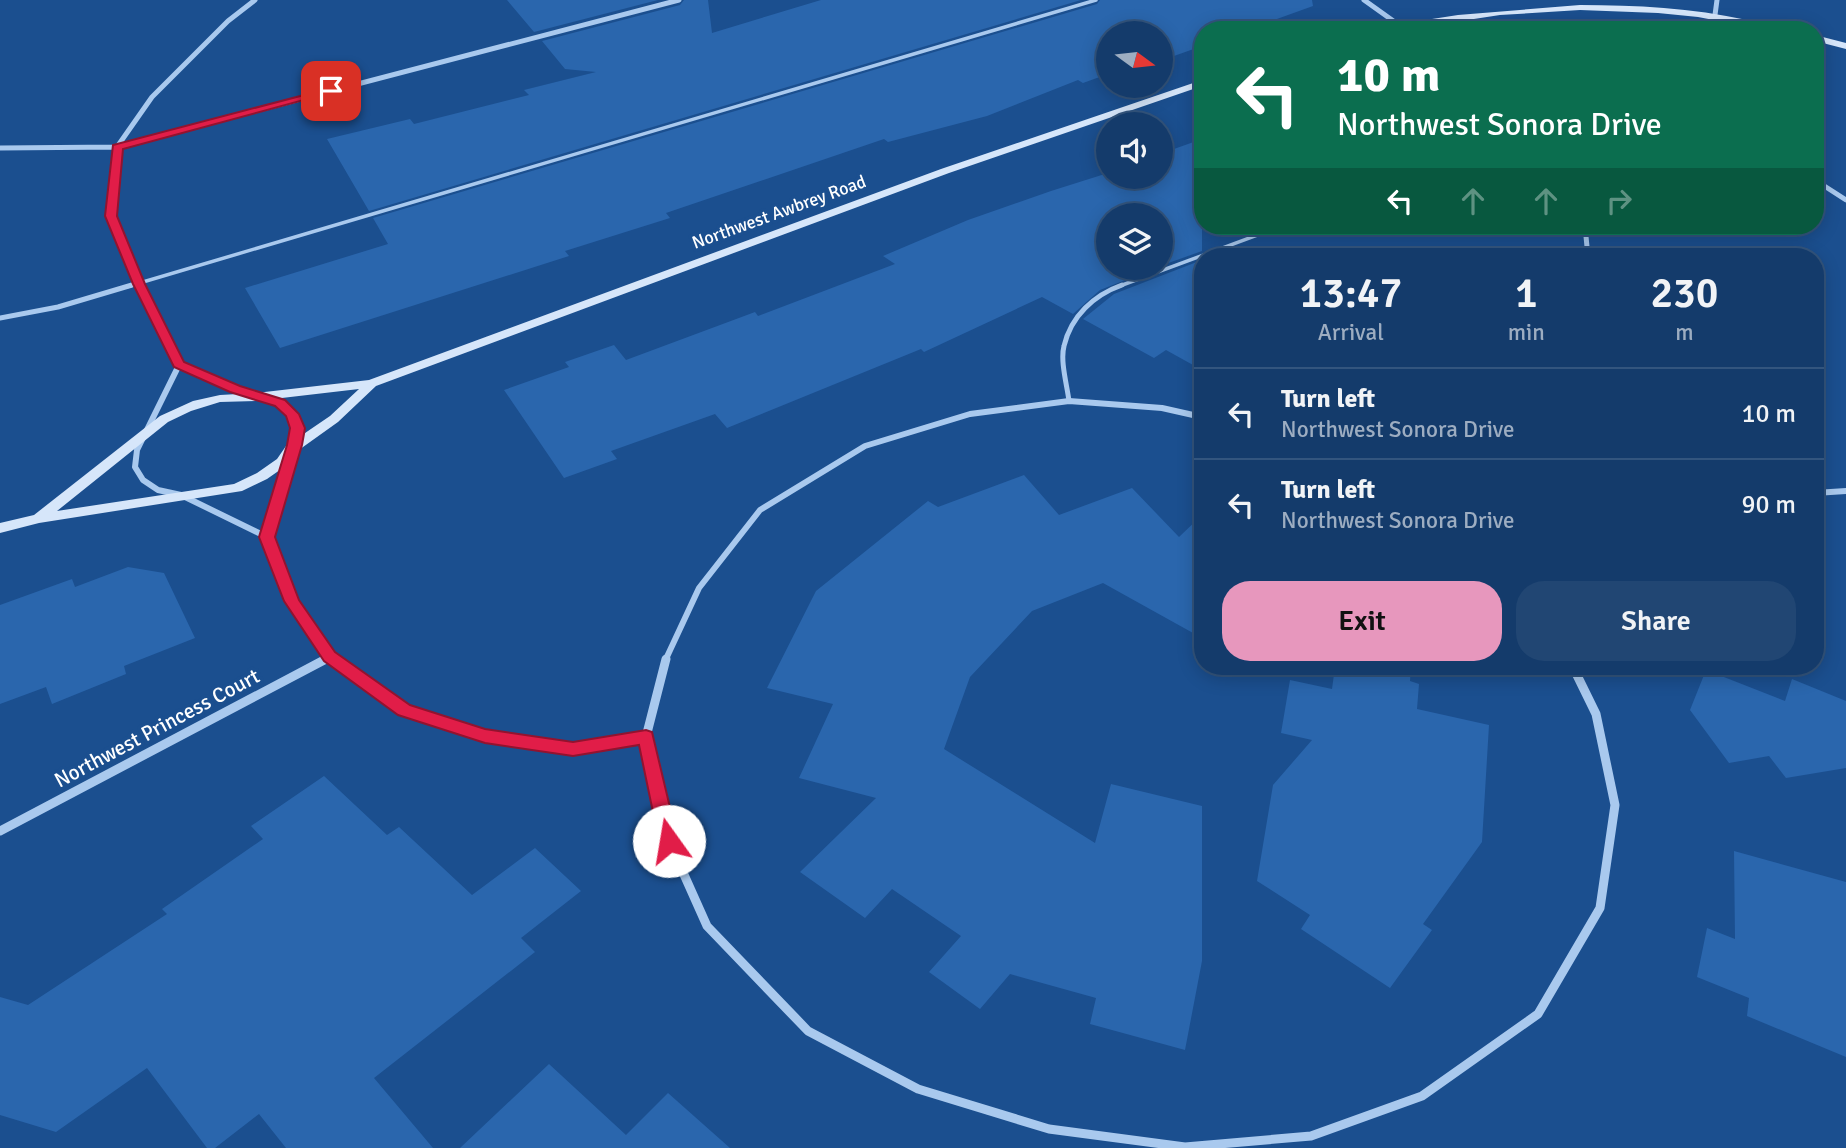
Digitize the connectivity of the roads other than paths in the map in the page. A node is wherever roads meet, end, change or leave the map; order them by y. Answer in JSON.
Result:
{"nodes":[{"id":1,"x":255,"y":0,"type":"edge"},
{"id":2,"x":679,"y":0,"type":"edge"},
{"id":3,"x":1096,"y":0,"type":"edge"},
{"id":4,"x":1364,"y":0,"type":"edge"},
{"id":5,"x":1717,"y":0,"type":"edge"},
{"id":6,"x":1715,"y":15,"type":"junction"},
{"id":7,"x":1394,"y":21,"type":"edge"},
{"id":8,"x":1445,"y":21,"type":"edge"},
{"id":9,"x":1741,"y":21,"type":"edge"},
{"id":10,"x":1824,"y":40,"type":"edge"},
{"id":11,"x":1846,"y":46,"type":"edge"},
{"id":12,"x":1194,"y":86,"type":"edge"},
{"id":13,"x":117,"y":147,"type":"junction"},
{"id":14,"x":0,"y":148,"type":"edge"},
{"id":15,"x":1824,"y":186,"type":"edge"},
{"id":16,"x":1846,"y":200,"type":"edge"},
{"id":17,"x":1258,"y":235,"type":"edge"},
{"id":18,"x":1223,"y":248,"type":"edge"},
{"id":19,"x":1194,"y":259,"type":"edge"},
{"id":20,"x":139,"y":284,"type":"junction"},
{"id":21,"x":0,"y":317,"type":"edge"},
{"id":22,"x":179,"y":365,"type":"junction"},
{"id":23,"x":371,"y":384,"type":"junction"},
{"id":24,"x":256,"y":397,"type":"junction"},
{"id":25,"x":1069,"y":401,"type":"junction"},
{"id":26,"x":1194,"y":415,"type":"edge"},
{"id":27,"x":147,"y":434,"type":"junction"},
{"id":28,"x":291,"y":449,"type":"junction"},
{"id":29,"x":1846,"y":491,"type":"edge"},
{"id":30,"x":1824,"y":492,"type":"edge"},
{"id":31,"x":181,"y":495,"type":"junction"},
{"id":32,"x":39,"y":518,"type":"junction"},
{"id":33,"x":0,"y":528,"type":"edge"},
{"id":34,"x":267,"y":537,"type":"junction"},
{"id":35,"x":330,"y":657,"type":"junction"},
{"id":36,"x":1577,"y":675,"type":"edge"},
{"id":37,"x":646,"y":737,"type":"junction"},
{"id":38,"x":0,"y":831,"type":"edge"}],
"edges":[{"from":1,"to":13,"type":"street"},
{"from":2,"to":13,"type":"street"},
{"from":3,"to":20,"type":"lane"},
{"from":4,"to":7,"type":"street"},
{"from":5,"to":6,"type":"street"},
{"from":6,"to":8,"type":"street"},
{"from":6,"to":9,"type":"street"},
{"from":10,"to":11,"type":"street"},
{"from":12,"to":23,"type":"street","name":"Northwest Awbrey Road"},
{"from":13,"to":14,"type":"street"},
{"from":13,"to":20,"type":"street"},
{"from":15,"to":16,"type":"street"},
{"from":17,"to":18,"type":"lane"},
{"from":19,"to":25,"type":"lane"},
{"from":20,"to":21,"type":"lane"},
{"from":20,"to":22,"type":"street"},
{"from":22,"to":24,"type":"street"},
{"from":22,"to":27,"type":"street"},
{"from":23,"to":24,"type":"street","name":"Northwest Awbrey Road"},
{"from":23,"to":28,"type":"street","name":"Northwest Awbrey Road"},
{"from":24,"to":27,"type":"street","name":"Northwest Awbrey Road"},
{"from":24,"to":28,"type":"street"},
{"from":25,"to":26,"type":"street"},
{"from":25,"to":37,"type":"street"},
{"from":27,"to":31,"type":"street"},
{"from":27,"to":32,"type":"street","name":"Northwest Awbrey Road"},
{"from":28,"to":31,"type":"street","name":"Northwest Awbrey Road"},
{"from":28,"to":34,"type":"street"},
{"from":29,"to":30,"type":"street"},
{"from":31,"to":32,"type":"street","name":"Northwest Awbrey Road"},
{"from":31,"to":34,"type":"street"},
{"from":32,"to":33,"type":"street","name":"Northwest Awbrey Road"},
{"from":34,"to":35,"type":"street"},
{"from":35,"to":37,"type":"street"},
{"from":35,"to":38,"type":"street","name":"Northwest Princess Court"},
{"from":36,"to":37,"type":"street"}]}
